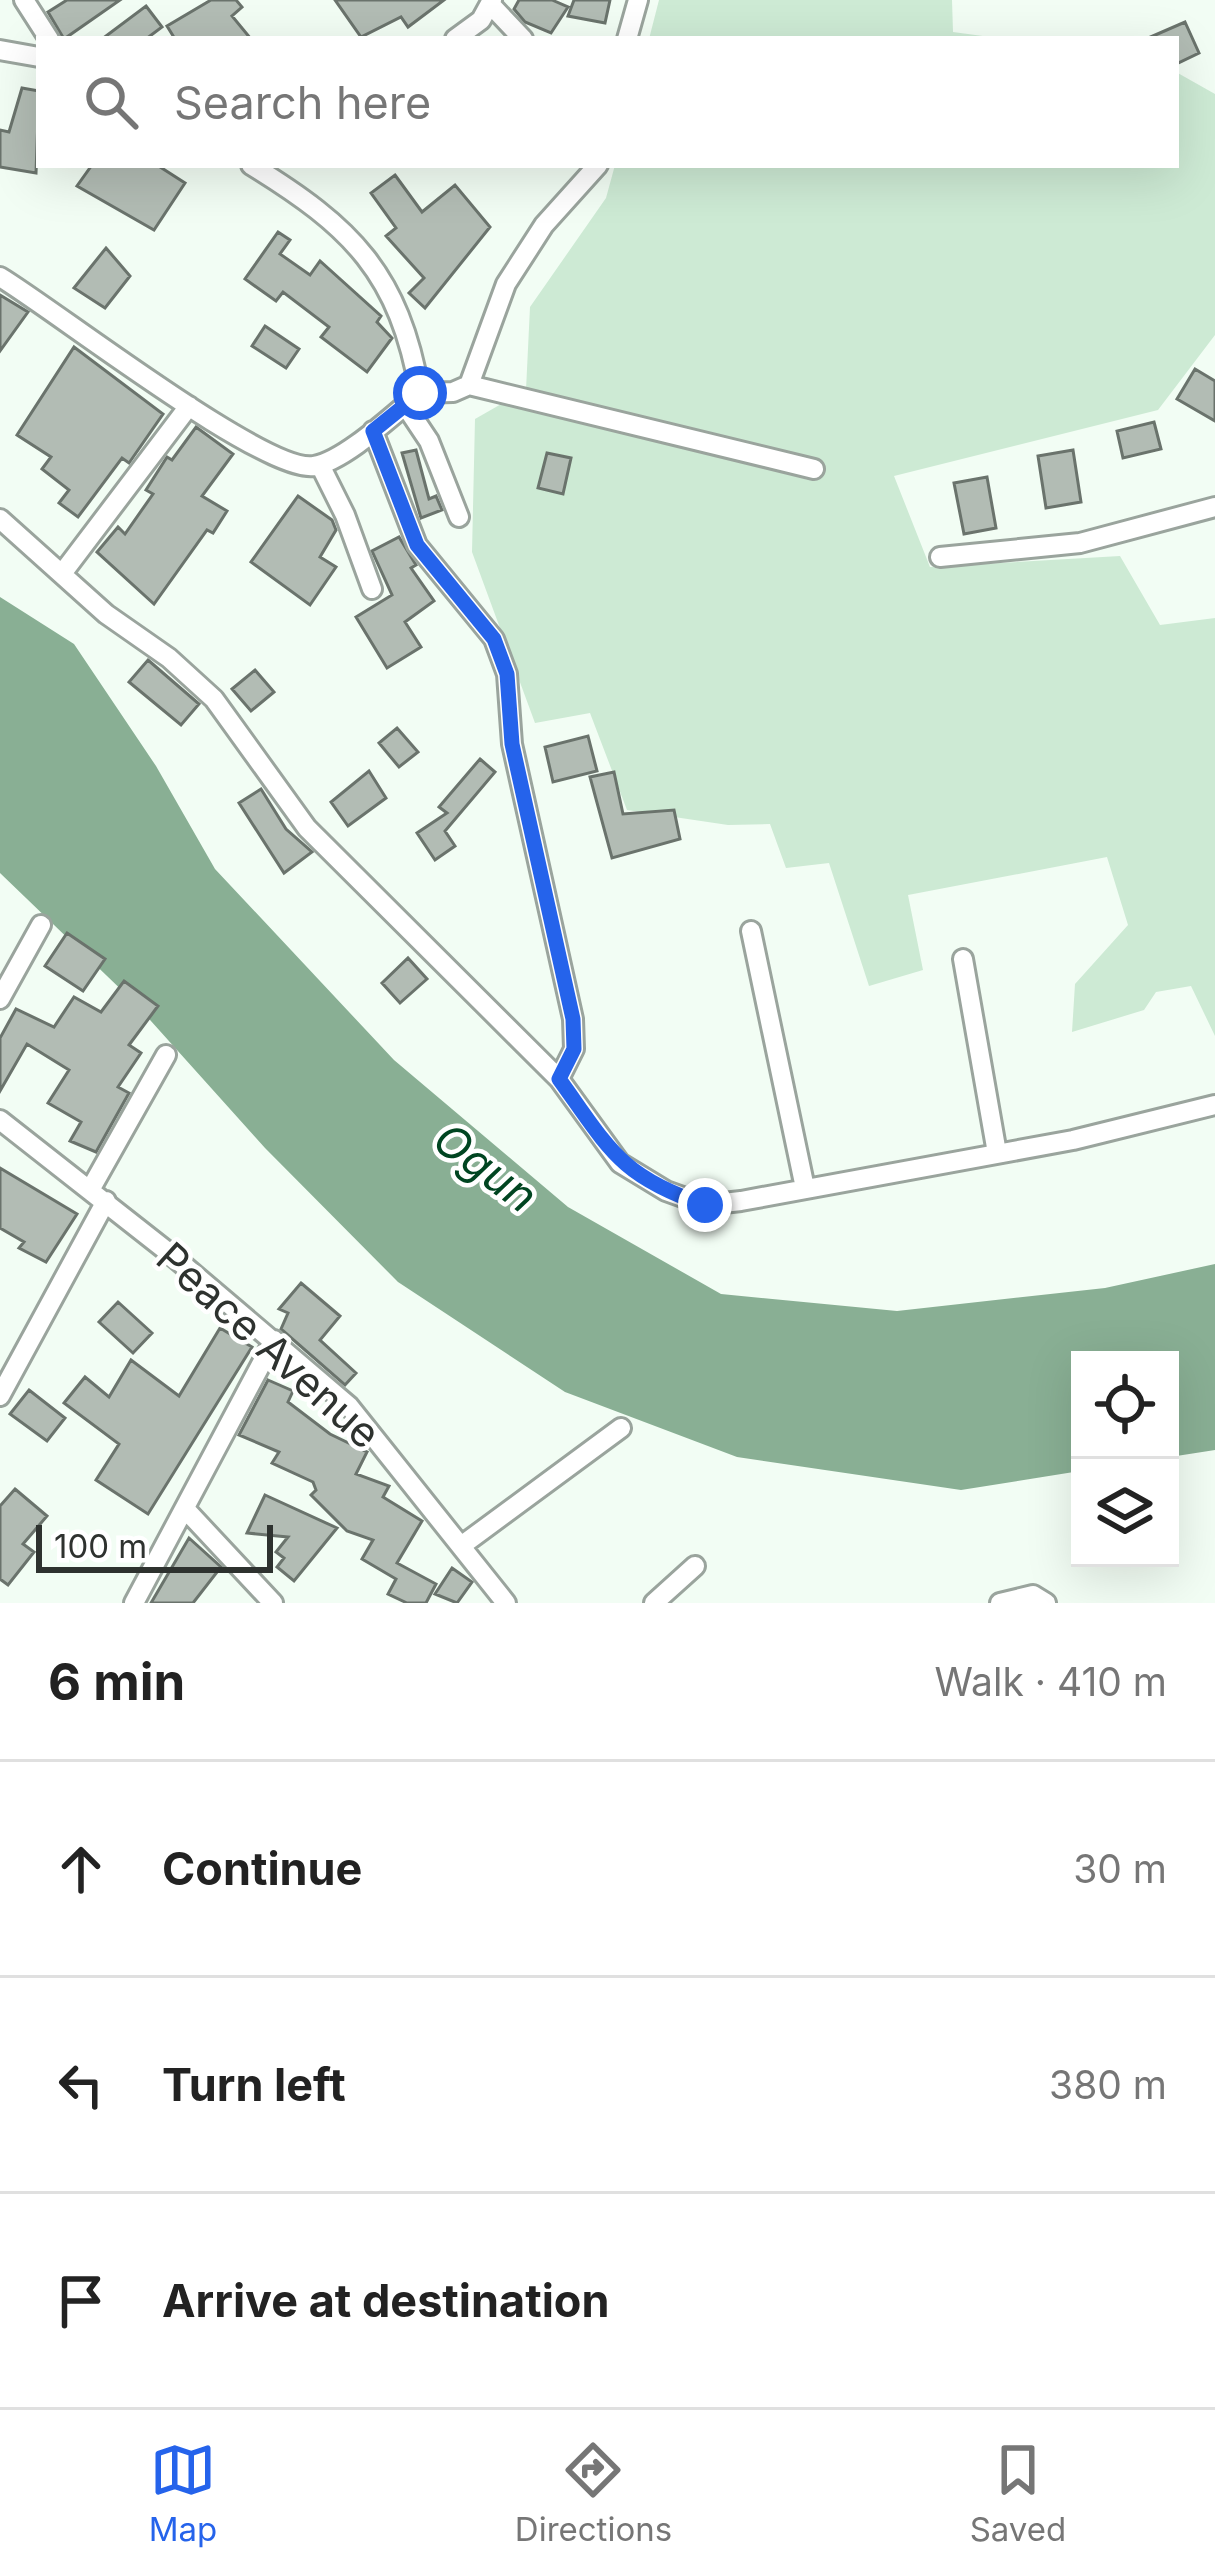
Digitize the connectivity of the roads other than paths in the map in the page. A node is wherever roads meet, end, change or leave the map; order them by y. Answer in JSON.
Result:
{"nodes":[{"id":1,"x":24,"y":0,"type":"edge"},
{"id":2,"x":638,"y":0,"type":"edge"},
{"id":3,"x":492,"y":2,"type":"edge"},
{"id":4,"x":47,"y":36,"type":"edge"},
{"id":5,"x":459,"y":36,"type":"edge"},
{"id":6,"x":520,"y":36,"type":"edge"},
{"id":7,"x":632,"y":36,"type":"edge"},
{"id":8,"x":0,"y":50,"type":"edge"},
{"id":9,"x":36,"y":56,"type":"edge"},
{"id":10,"x":595,"y":168,"type":"edge"},
{"id":11,"x":281,"y":172,"type":"edge"},
{"id":12,"x":0,"y":277,"type":"edge"},
{"id":13,"x":470,"y":386,"type":"junction"},
{"id":14,"x":413,"y":399,"type":"junction"},
{"id":15,"x":189,"y":406,"type":"junction"},
{"id":16,"x":373,"y":431,"type":"junction"},
{"id":17,"x":320,"y":466,"type":"junction"},
{"id":18,"x":814,"y":469,"type":"dead end"},
{"id":19,"x":1215,"y":507,"type":"edge"},
{"id":20,"x":459,"y":517,"type":"dead end"},
{"id":21,"x":0,"y":518,"type":"edge"},
{"id":22,"x":940,"y":557,"type":"dead end"},
{"id":23,"x":64,"y":571,"type":"junction"},
{"id":24,"x":372,"y":589,"type":"dead end"},
{"id":25,"x":41,"y":925,"type":"dead end"},
{"id":26,"x":751,"y":931,"type":"dead end"},
{"id":27,"x":964,"y":959,"type":"dead end"},
{"id":28,"x":0,"y":999,"type":"edge"},
{"id":29,"x":166,"y":1055,"type":"dead end"},
{"id":30,"x":559,"y":1079,"type":"junction"},
{"id":31,"x":1215,"y":1105,"type":"edge"},
{"id":32,"x":0,"y":1120,"type":"edge"},
{"id":33,"x":997,"y":1153,"type":"junction"},
{"id":34,"x":805,"y":1188,"type":"junction"},
{"id":35,"x":98,"y":1196,"type":"junction"},
{"id":36,"x":274,"y":1340,"type":"junction"},
{"id":37,"x":0,"y":1396,"type":"edge"},
{"id":38,"x":621,"y":1428,"type":"dead end"},
{"id":39,"x":187,"y":1511,"type":"junction"},
{"id":40,"x":460,"y":1546,"type":"junction"},
{"id":41,"x":695,"y":1566,"type":"dead end"},
{"id":42,"x":134,"y":1603,"type":"edge"},
{"id":43,"x":273,"y":1603,"type":"edge"},
{"id":44,"x":506,"y":1603,"type":"edge"},
{"id":45,"x":654,"y":1603,"type":"edge"},
{"id":46,"x":1000,"y":1603,"type":"edge"},
{"id":47,"x":1046,"y":1603,"type":"edge"}],
"edges":[{"from":1,"to":4,"type":"street"},
{"from":2,"to":7,"type":"street"},
{"from":3,"to":5,"type":"street"},
{"from":3,"to":6,"type":"street"},
{"from":8,"to":9,"type":"street"},
{"from":10,"to":13,"type":"street"},
{"from":11,"to":14,"type":"street"},
{"from":12,"to":15,"type":"street"},
{"from":13,"to":14,"type":"street"},
{"from":13,"to":18,"type":"street"},
{"from":14,"to":16,"type":"street"},
{"from":14,"to":20,"type":"street"},
{"from":15,"to":17,"type":"street"},
{"from":15,"to":23,"type":"street"},
{"from":16,"to":17,"type":"street"},
{"from":16,"to":30,"type":"street"},
{"from":17,"to":24,"type":"street"},
{"from":19,"to":22,"type":"street"},
{"from":21,"to":23,"type":"street"},
{"from":23,"to":30,"type":"street"},
{"from":25,"to":28,"type":"street"},
{"from":26,"to":34,"type":"street"},
{"from":27,"to":33,"type":"street"},
{"from":29,"to":35,"type":"street"},
{"from":30,"to":34,"type":"street"},
{"from":31,"to":33,"type":"street"},
{"from":32,"to":35,"type":"street","name":"Peace Avenue"},
{"from":33,"to":34,"type":"street"},
{"from":35,"to":36,"type":"street","name":"Peace Avenue"},
{"from":35,"to":37,"type":"street"},
{"from":36,"to":39,"type":"street"},
{"from":36,"to":40,"type":"street","name":"Peace Avenue"},
{"from":38,"to":40,"type":"street"},
{"from":39,"to":42,"type":"street"},
{"from":39,"to":43,"type":"street"},
{"from":40,"to":44,"type":"street","name":"Peace Avenue"},
{"from":41,"to":45,"type":"street"},
{"from":46,"to":47,"type":"street"}]}
